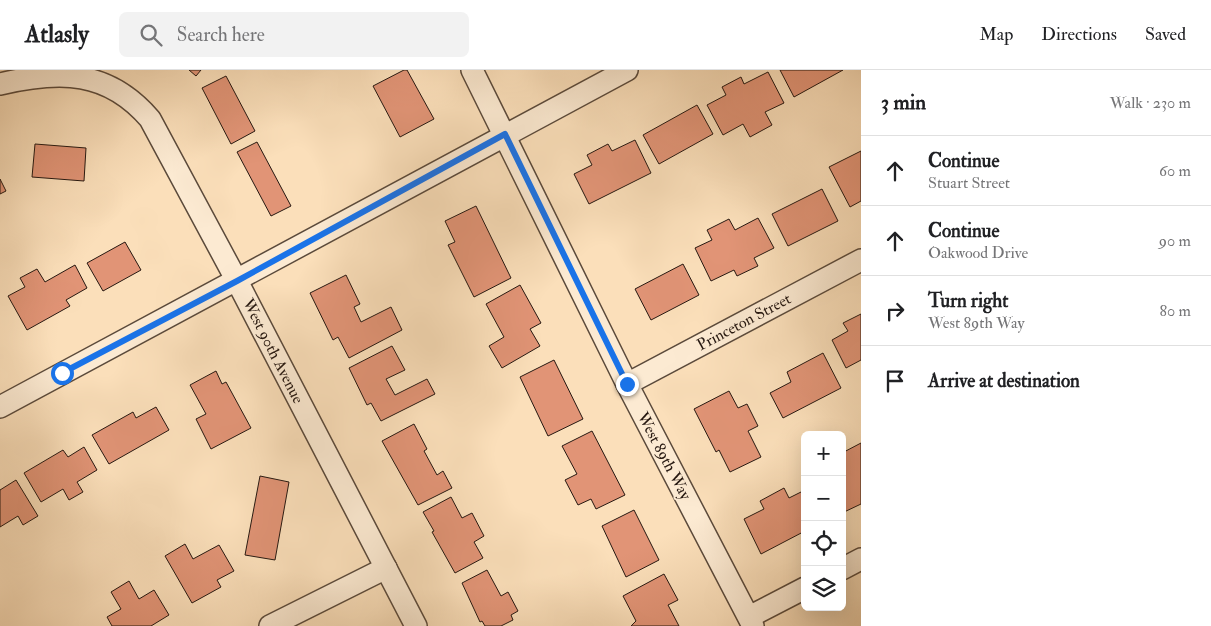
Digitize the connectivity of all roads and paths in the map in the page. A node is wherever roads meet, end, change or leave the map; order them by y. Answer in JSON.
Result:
{"nodes":[{"id":1,"x":472,"y":70,"type":"edge"},
{"id":2,"x":627,"y":70,"type":"edge"},
{"id":3,"x":0,"y":84,"type":"edge"},
{"id":4,"x":505,"y":134,"type":"junction"},
{"id":5,"x":861,"y":260,"type":"edge"},
{"id":6,"x":237,"y":281,"type":"junction"},
{"id":7,"x":627,"y":384,"type":"junction"},
{"id":8,"x":0,"y":407,"type":"edge"},
{"id":9,"x":861,"y":559,"type":"edge"},
{"id":10,"x":846,"y":567,"type":"edge"},
{"id":11,"x":386,"y":568,"type":"junction"},
{"id":12,"x":801,"y":591,"type":"edge"},
{"id":13,"x":751,"y":622,"type":"edge"},
{"id":14,"x":270,"y":626,"type":"edge"},
{"id":15,"x":416,"y":626,"type":"edge"}],
"edges":[{"from":1,"to":4,"type":"street","name":"West 89th Way"},
{"from":2,"to":4,"type":"street"},
{"from":3,"to":6,"type":"street","name":"West 90th Avenue"},
{"from":4,"to":6,"type":"street"},
{"from":4,"to":7,"type":"street","name":"West 89th Way"},
{"from":5,"to":7,"type":"street","name":"Princeton Street"},
{"from":6,"to":8,"type":"street"},
{"from":6,"to":11,"type":"street","name":"West 90th Avenue"},
{"from":7,"to":13,"type":"street","name":"West 89th Way"},
{"from":9,"to":10,"type":"street"},
{"from":11,"to":14,"type":"street"},
{"from":11,"to":15,"type":"street","name":"West 90th Avenue"},
{"from":12,"to":13,"type":"street"}]}
